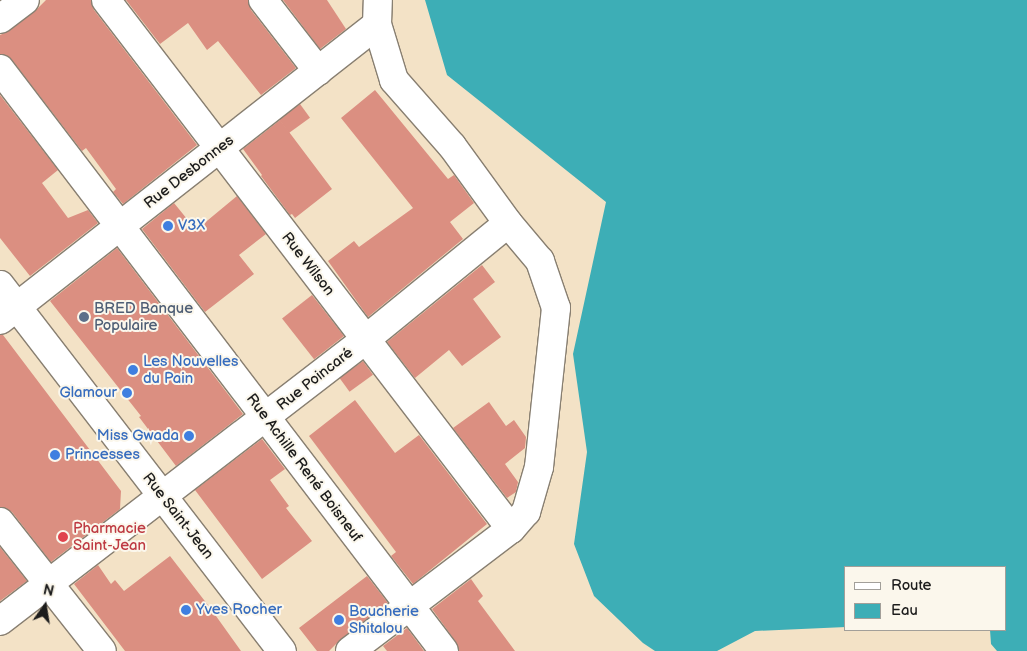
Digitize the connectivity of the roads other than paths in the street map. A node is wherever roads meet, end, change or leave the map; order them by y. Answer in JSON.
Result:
{"nodes":[{"id":1,"x":25,"y":0,"type":"edge"},
{"id":2,"x":106,"y":0,"type":"edge"},
{"id":3,"x":263,"y":0,"type":"edge"},
{"id":4,"x":377,"y":12,"type":"edge"},
{"id":5,"x":0,"y":19,"type":"edge"},
{"id":6,"x":0,"y":69,"type":"edge"},
{"id":7,"x":318,"y":71,"type":"junction"},
{"id":8,"x":219,"y":148,"type":"junction"},
{"id":9,"x":508,"y":223,"type":"junction"},
{"id":10,"x":120,"y":226,"type":"junction"},
{"id":11,"x":0,"y":285,"type":"edge"},
{"id":12,"x":9,"y":313,"type":"edge"},
{"id":13,"x":366,"y":340,"type":"junction"},
{"id":14,"x":265,"y":417,"type":"junction"},
{"id":15,"x":162,"y":496,"type":"junction"},
{"id":16,"x":0,"y":522,"type":"edge"},
{"id":17,"x":511,"y":529,"type":"junction"},
{"id":18,"x":48,"y":584,"type":"junction"},
{"id":19,"x":410,"y":606,"type":"junction"},
{"id":20,"x":0,"y":621,"type":"edge"},
{"id":21,"x":102,"y":651,"type":"edge"},
{"id":22,"x":282,"y":651,"type":"edge"},
{"id":23,"x":350,"y":651,"type":"edge"},
{"id":24,"x":444,"y":651,"type":"edge"}],
"edges":[{"from":1,"to":5,"type":"street"},
{"from":2,"to":8,"type":"street","name":"Rue Wilson"},
{"from":3,"to":7,"type":"street"},
{"from":4,"to":7,"type":"street","name":"Rue Desbonnes"},
{"from":4,"to":9,"type":"street"},
{"from":6,"to":10,"type":"street","name":"Rue Achille René Boisneuf"},
{"from":7,"to":8,"type":"street","name":"Rue Desbonnes"},
{"from":8,"to":10,"type":"street","name":"Rue Desbonnes"},
{"from":8,"to":13,"type":"street","name":"Rue Wilson"},
{"from":9,"to":13,"type":"street","name":"Rue Poincaré"},
{"from":9,"to":17,"type":"street"},
{"from":10,"to":12,"type":"street","name":"Rue Desbonnes"},
{"from":10,"to":14,"type":"street","name":"Rue Achille René Boisneuf"},
{"from":11,"to":12,"type":"street","name":"Rue Saint-Jean"},
{"from":12,"to":15,"type":"street","name":"Rue Saint-Jean"},
{"from":13,"to":14,"type":"street","name":"Rue Poincaré"},
{"from":13,"to":17,"type":"street","name":"Rue Wilson"},
{"from":14,"to":15,"type":"street","name":"Rue Poincaré"},
{"from":14,"to":19,"type":"street","name":"Rue Achille René Boisneuf"},
{"from":15,"to":18,"type":"street","name":"Rue Poincaré"},
{"from":15,"to":22,"type":"street","name":"Rue Saint-Jean"},
{"from":16,"to":18,"type":"street"},
{"from":17,"to":19,"type":"street"},
{"from":18,"to":20,"type":"street","name":"Rue Poincaré"},
{"from":18,"to":21,"type":"street"},
{"from":19,"to":23,"type":"street"},
{"from":19,"to":24,"type":"street","name":"Rue Achille René Boisneuf"}]}
